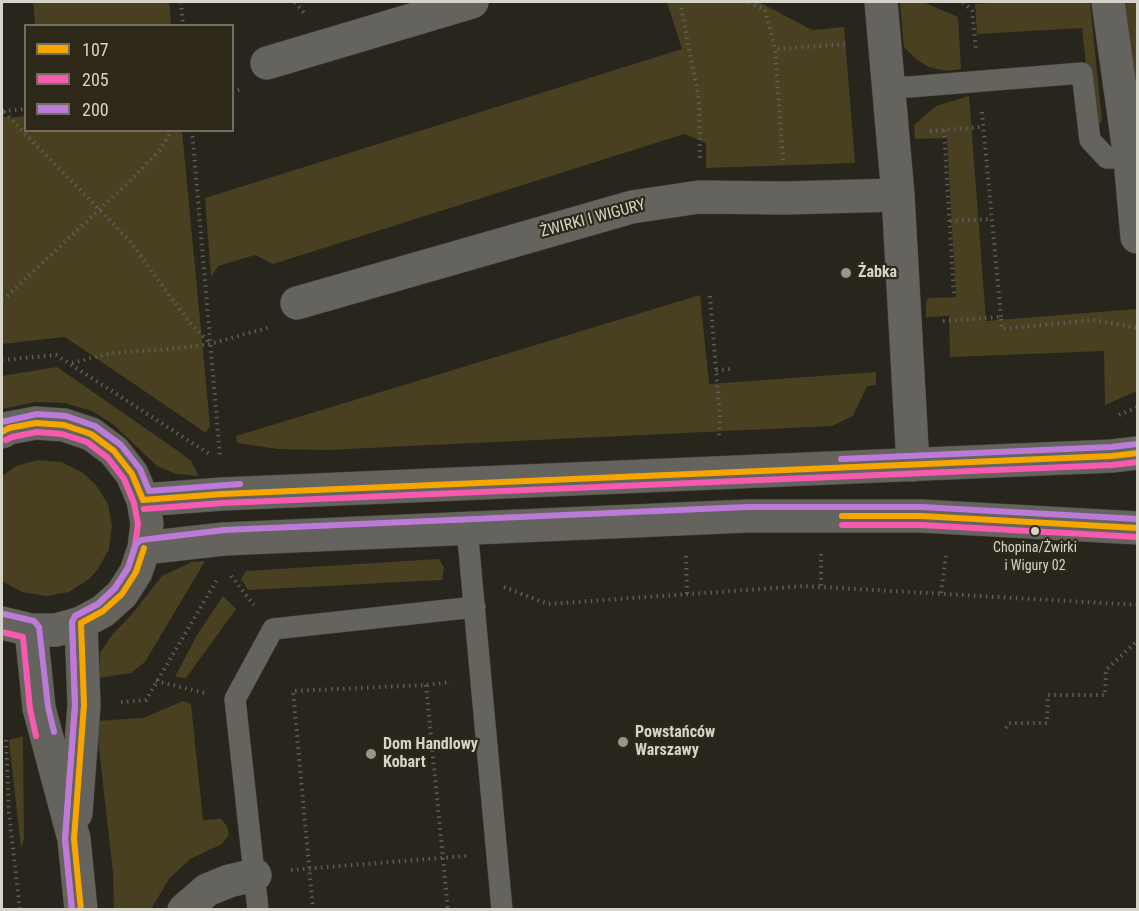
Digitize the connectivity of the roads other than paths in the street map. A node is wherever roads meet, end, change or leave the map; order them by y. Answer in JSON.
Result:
{"nodes":[{"id":1,"x":472,"y":2,"type":"edge"},
{"id":2,"x":881,"y":2,"type":"edge"},
{"id":3,"x":1108,"y":2,"type":"edge"},
{"id":4,"x":267,"y":63,"type":"dead end"},
{"id":5,"x":889,"y":87,"type":"junction"},
{"id":6,"x":1134,"y":158,"type":"edge"},
{"id":7,"x":898,"y":195,"type":"junction"},
{"id":8,"x":1137,"y":237,"type":"edge"},
{"id":9,"x":297,"y":303,"type":"road end"},
{"id":10,"x":2,"y":432,"type":"edge"},
{"id":11,"x":1137,"y":453,"type":"edge"},
{"id":12,"x":913,"y":465,"type":"junction"},
{"id":13,"x":143,"y":500,"type":"junction"},
{"id":14,"x":467,"y":528,"type":"junction"},
{"id":15,"x":1137,"y":528,"type":"edge"},
{"id":16,"x":144,"y":548,"type":"junction"},
{"id":17,"x":475,"y":607,"type":"junction"},
{"id":18,"x":81,"y":623,"type":"junction"},
{"id":19,"x":16,"y":626,"type":"edge"},
{"id":20,"x":74,"y":839,"type":"junction"},
{"id":21,"x":255,"y":875,"type":"junction"},
{"id":22,"x":81,"y":909,"type":"edge"},
{"id":23,"x":184,"y":909,"type":"edge"},
{"id":24,"x":258,"y":909,"type":"edge"},
{"id":25,"x":502,"y":909,"type":"edge"}],
"edges":[{"from":1,"to":4,"type":"main road"},
{"from":2,"to":5,"type":"main road"},
{"from":3,"to":6,"type":"main road"},
{"from":5,"to":6,"type":"lane"},
{"from":5,"to":7,"type":"main road"},
{"from":6,"to":8,"type":"main road"},
{"from":7,"to":9,"type":"main road","name":"ŻWIRKI I WIGURY"},
{"from":7,"to":12,"type":"main road"},
{"from":10,"to":13,"type":"main road"},
{"from":11,"to":12,"type":"main road"},
{"from":12,"to":13,"type":"main road"},
{"from":13,"to":16,"type":"main road"},
{"from":14,"to":15,"type":"main road"},
{"from":14,"to":16,"type":"main road"},
{"from":14,"to":17,"type":"lane"},
{"from":16,"to":18,"type":"main road"},
{"from":17,"to":21,"type":"lane"},
{"from":17,"to":25,"type":"lane"},
{"from":18,"to":19,"type":"main road"},
{"from":18,"to":20,"type":"main road"},
{"from":19,"to":20,"type":"main road"},
{"from":20,"to":22,"type":"main road"},
{"from":21,"to":23,"type":"main road"},
{"from":21,"to":24,"type":"lane"}]}
